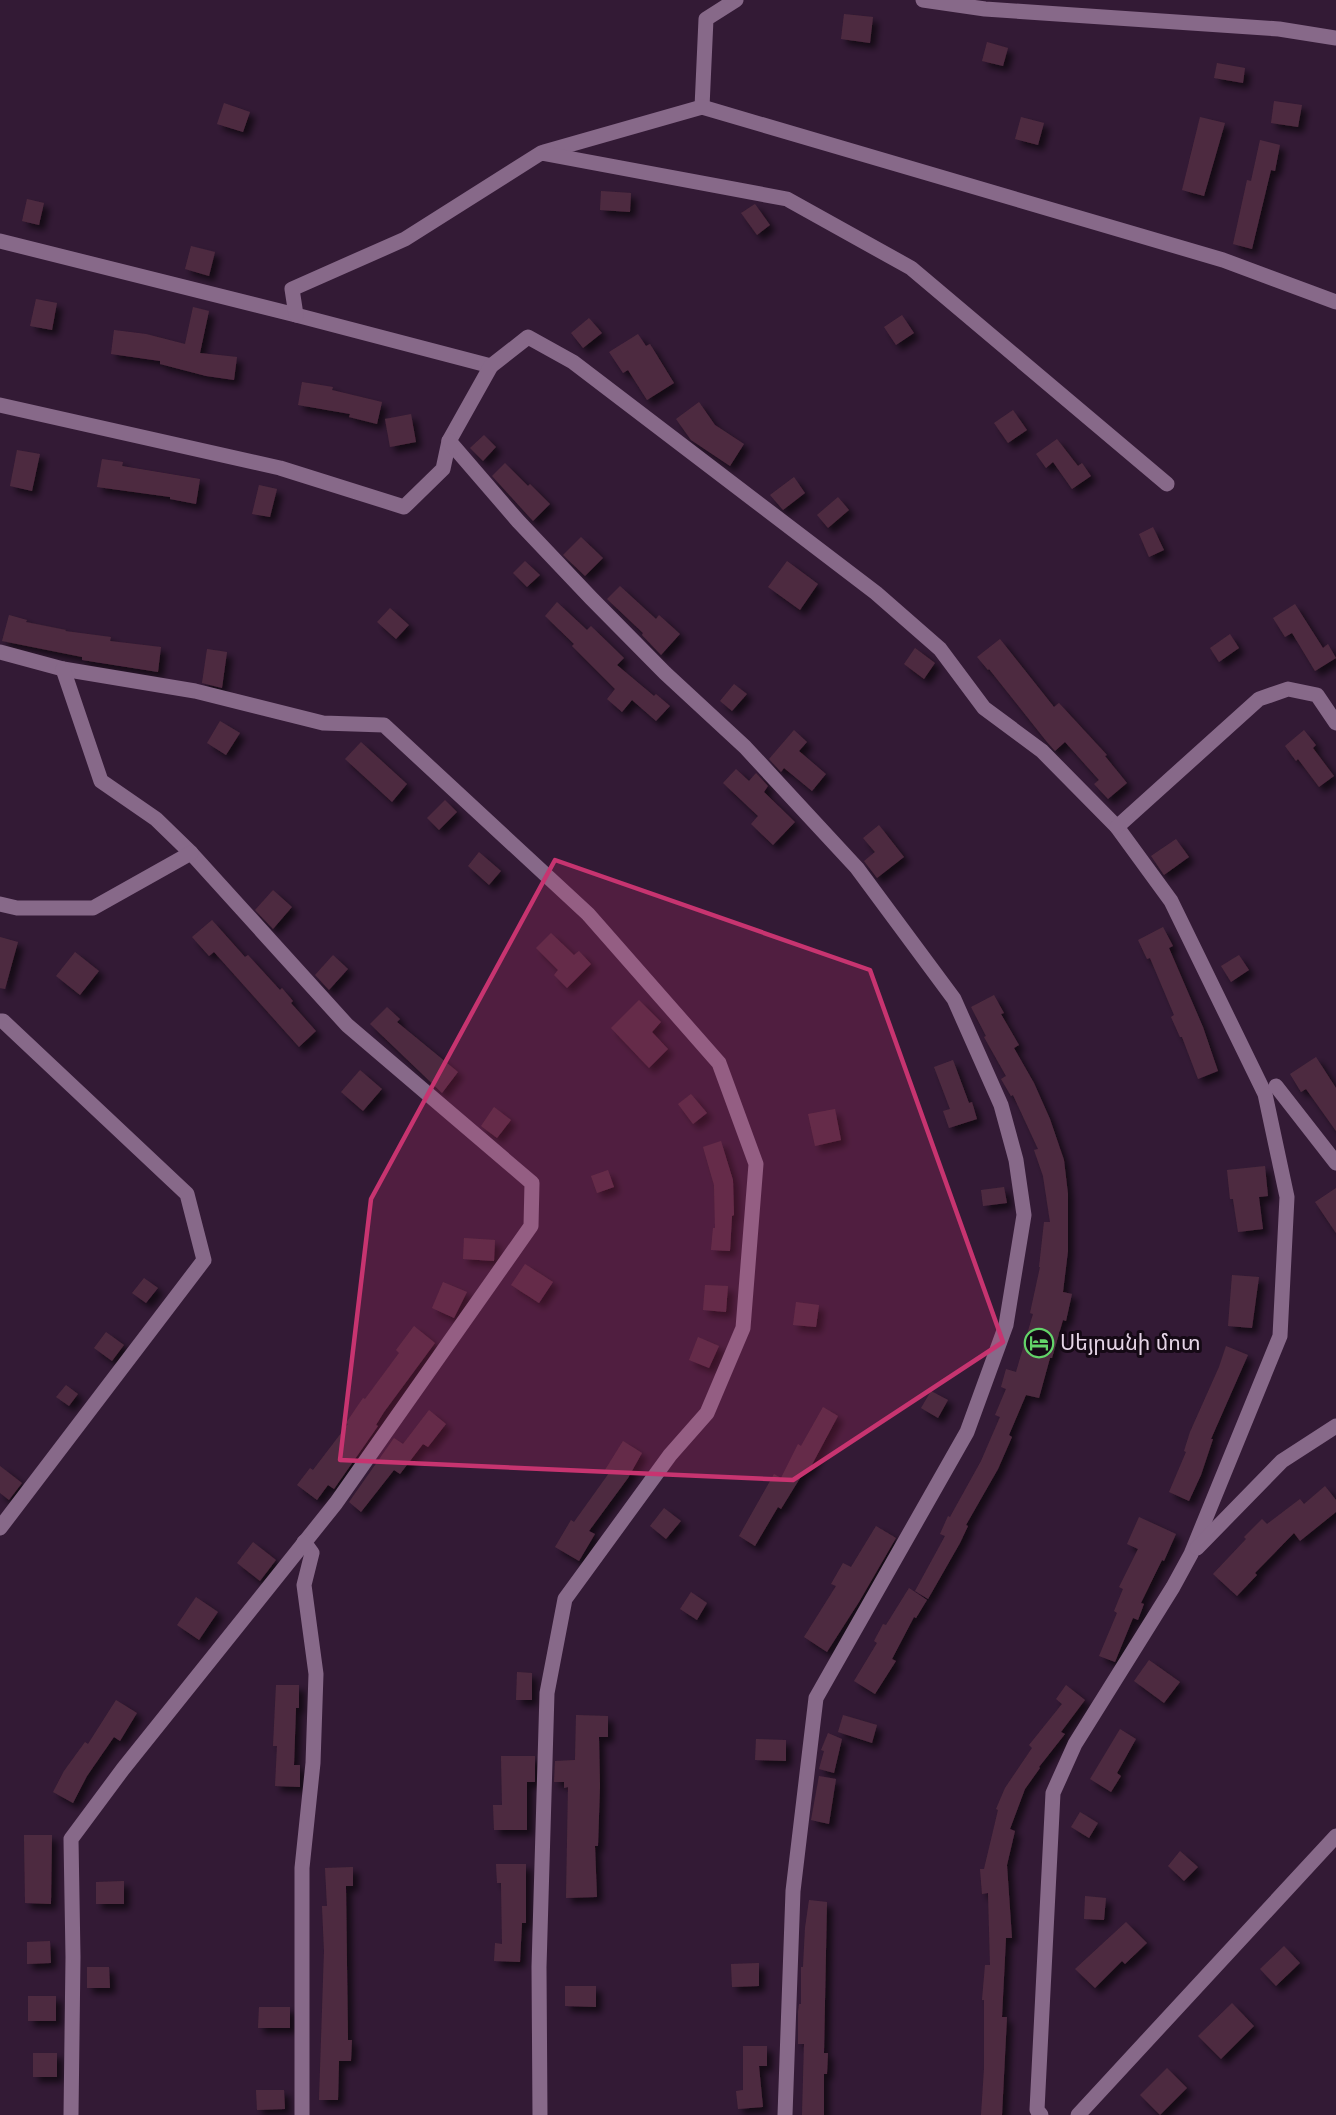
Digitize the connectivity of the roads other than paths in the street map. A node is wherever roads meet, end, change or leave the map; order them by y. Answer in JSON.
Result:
{"nodes":[{"id":1,"x":736,"y":0,"type":"edge"},
{"id":2,"x":923,"y":0,"type":"edge"},
{"id":3,"x":1336,"y":38,"type":"edge"},
{"id":4,"x":702,"y":107,"type":"junction"},
{"id":5,"x":541,"y":153,"type":"junction"},
{"id":6,"x":0,"y":241,"type":"edge"},
{"id":7,"x":1336,"y":302,"type":"edge"},
{"id":8,"x":296,"y":315,"type":"junction"},
{"id":9,"x":491,"y":366,"type":"junction"},
{"id":10,"x":0,"y":405,"type":"edge"},
{"id":11,"x":449,"y":441,"type":"junction"},
{"id":12,"x":1167,"y":484,"type":"dead end"},
{"id":13,"x":0,"y":652,"type":"edge"},
{"id":14,"x":63,"y":669,"type":"junction"},
{"id":15,"x":1336,"y":723,"type":"edge"},
{"id":16,"x":1117,"y":827,"type":"junction"},
{"id":17,"x":191,"y":853,"type":"junction"},
{"id":18,"x":0,"y":904,"type":"edge"},
{"id":19,"x":0,"y":1021,"type":"edge"},
{"id":20,"x":1276,"y":1086,"type":"dead end"},
{"id":21,"x":1336,"y":1163,"type":"edge"},
{"id":22,"x":1336,"y":1426,"type":"edge"},
{"id":23,"x":0,"y":1528,"type":"edge"},
{"id":24,"x":304,"y":1542,"type":"junction"},
{"id":25,"x":1191,"y":1554,"type":"junction"},
{"id":26,"x":1336,"y":1836,"type":"edge"},
{"id":27,"x":71,"y":2115,"type":"edge"},
{"id":28,"x":303,"y":2115,"type":"edge"},
{"id":29,"x":540,"y":2115,"type":"edge"},
{"id":30,"x":784,"y":2115,"type":"edge"},
{"id":31,"x":1041,"y":2115,"type":"edge"},
{"id":32,"x":1078,"y":2115,"type":"edge"}],
"edges":[{"from":1,"to":4,"type":"street"},
{"from":2,"to":3,"type":"street"},
{"from":4,"to":5,"type":"street"},
{"from":4,"to":7,"type":"street"},
{"from":5,"to":8,"type":"street"},
{"from":5,"to":12,"type":"street"},
{"from":6,"to":8,"type":"street"},
{"from":8,"to":9,"type":"street"},
{"from":9,"to":11,"type":"street"},
{"from":9,"to":16,"type":"street"},
{"from":10,"to":11,"type":"street"},
{"from":11,"to":30,"type":"street"},
{"from":13,"to":14,"type":"street"},
{"from":14,"to":17,"type":"street"},
{"from":14,"to":29,"type":"street"},
{"from":15,"to":16,"type":"street"},
{"from":16,"to":25,"type":"street"},
{"from":17,"to":18,"type":"street"},
{"from":17,"to":24,"type":"street"},
{"from":19,"to":23,"type":"street"},
{"from":20,"to":21,"type":"street"},
{"from":22,"to":25,"type":"street"},
{"from":24,"to":27,"type":"street"},
{"from":24,"to":28,"type":"street"},
{"from":25,"to":31,"type":"street"},
{"from":26,"to":32,"type":"street"}]}
